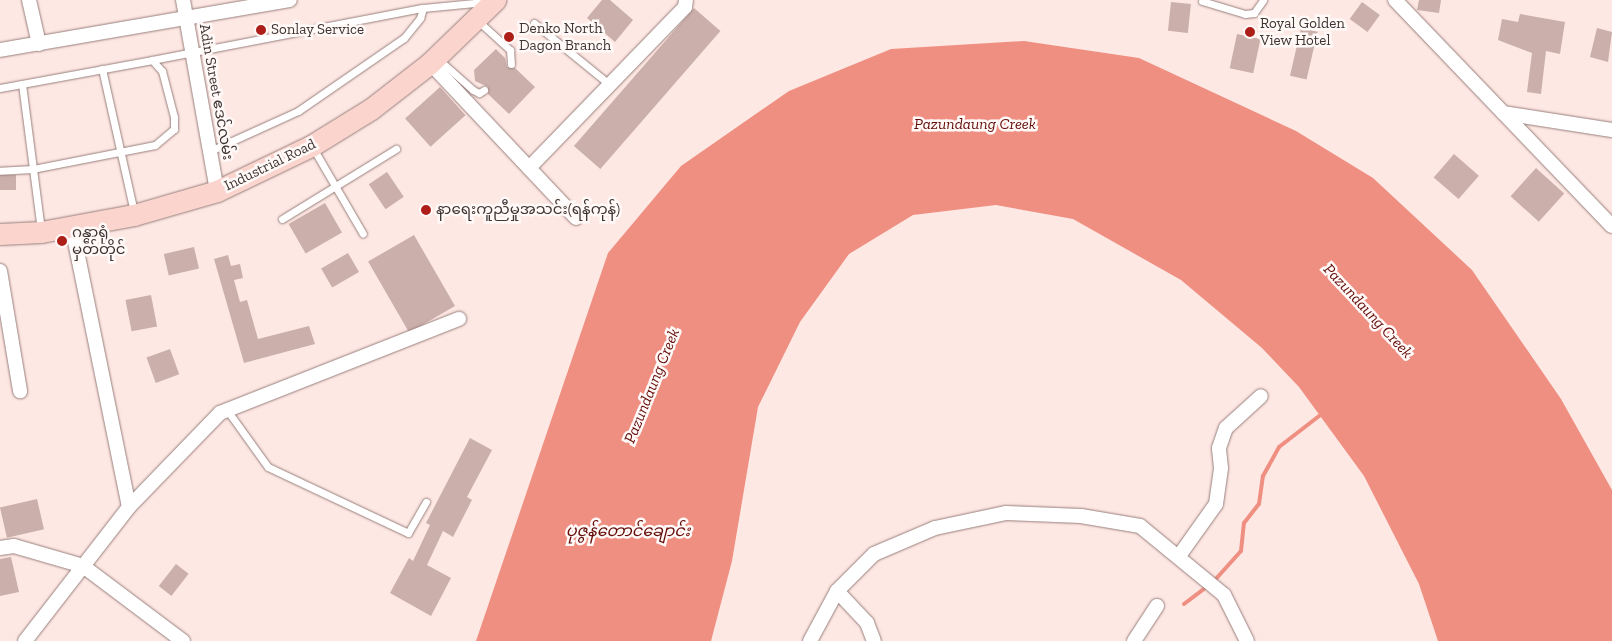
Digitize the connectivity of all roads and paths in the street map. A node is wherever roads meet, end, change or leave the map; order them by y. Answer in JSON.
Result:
{"nodes":[{"id":1,"x":29,"y":0,"type":"edge"},
{"id":2,"x":182,"y":0,"type":"edge"},
{"id":3,"x":290,"y":0,"type":"edge"},
{"id":4,"x":686,"y":0,"type":"edge"},
{"id":5,"x":1263,"y":0,"type":"edge"},
{"id":6,"x":1395,"y":0,"type":"edge"},
{"id":7,"x":494,"y":1,"type":"edge"},
{"id":8,"x":1202,"y":1,"type":"edge"},
{"id":9,"x":423,"y":8,"type":"junction"},
{"id":10,"x":186,"y":17,"type":"junction"},
{"id":11,"x":476,"y":19,"type":"junction"},
{"id":12,"x":534,"y":23,"type":"dead end"},
{"id":13,"x":39,"y":44,"type":"junction"},
{"id":14,"x":0,"y":50,"type":"edge"},
{"id":15,"x":192,"y":51,"type":"junction"},
{"id":16,"x":152,"y":60,"type":"junction"},
{"id":17,"x":433,"y":60,"type":"junction"},
{"id":18,"x":511,"y":64,"type":"dead end"},
{"id":19,"x":102,"y":69,"type":"junction"},
{"id":20,"x":22,"y":84,"type":"junction"},
{"id":21,"x":609,"y":84,"type":"junction"},
{"id":22,"x":0,"y":88,"type":"edge"},
{"id":23,"x":484,"y":90,"type":"dead end"},
{"id":24,"x":1503,"y":113,"type":"junction"},
{"id":25,"x":1612,"y":130,"type":"edge"},
{"id":26,"x":311,"y":146,"type":"junction"},
{"id":27,"x":396,"y":149,"type":"dead end"},
{"id":28,"x":210,"y":151,"type":"junction"},
{"id":29,"x":120,"y":152,"type":"junction"},
{"id":30,"x":529,"y":168,"type":"junction"},
{"id":31,"x":33,"y":169,"type":"junction"},
{"id":32,"x":0,"y":170,"type":"edge"},
{"id":33,"x":337,"y":188,"type":"junction"},
{"id":34,"x":217,"y":190,"type":"junction"},
{"id":35,"x":134,"y":215,"type":"junction"},
{"id":36,"x":576,"y":218,"type":"dead end"},
{"id":37,"x":282,"y":219,"type":"dead end"},
{"id":38,"x":72,"y":226,"type":"junction"},
{"id":39,"x":1612,"y":226,"type":"edge"},
{"id":40,"x":41,"y":232,"type":"junction"},
{"id":41,"x":0,"y":234,"type":"edge"},
{"id":42,"x":363,"y":234,"type":"dead end"},
{"id":43,"x":0,"y":271,"type":"edge"},
{"id":44,"x":459,"y":319,"type":"dead end"},
{"id":45,"x":20,"y":391,"type":"dead end"},
{"id":46,"x":1261,"y":396,"type":"dead end"},
{"id":47,"x":227,"y":410,"type":"junction"},
{"id":48,"x":426,"y":502,"type":"dead end"},
{"id":49,"x":129,"y":507,"type":"junction"},
{"id":50,"x":0,"y":548,"type":"edge"},
{"id":51,"x":1179,"y":556,"type":"junction"},
{"id":52,"x":83,"y":566,"type":"junction"},
{"id":53,"x":837,"y":591,"type":"junction"},
{"id":54,"x":1157,"y":606,"type":"dead end"},
{"id":55,"x":25,"y":641,"type":"edge"},
{"id":56,"x":183,"y":641,"type":"edge"},
{"id":57,"x":810,"y":641,"type":"edge"},
{"id":58,"x":874,"y":641,"type":"edge"},
{"id":59,"x":1134,"y":641,"type":"edge"},
{"id":60,"x":1247,"y":641,"type":"edge"}],
"edges":[{"from":1,"to":13,"type":"street"},
{"from":2,"to":10,"type":"street","name":"Adin Street ဧဒင်လမ်း"},
{"from":3,"to":10,"type":"street"},
{"from":4,"to":21,"type":"street"},
{"from":5,"to":8,"type":"lane"},
{"from":6,"to":24,"type":"street"},
{"from":7,"to":9,"type":"lane"},
{"from":7,"to":11,"type":"main road","name":"Industrial Road"},
{"from":9,"to":15,"type":"lane"},
{"from":9,"to":28,"type":"lane"},
{"from":10,"to":13,"type":"street"},
{"from":10,"to":15,"type":"street","name":"Adin Street ဧဒင်လမ်း"},
{"from":11,"to":17,"type":"main road","name":"Industrial Road"},
{"from":11,"to":18,"type":"lane"},
{"from":12,"to":21,"type":"lane"},
{"from":13,"to":14,"type":"street"},
{"from":15,"to":16,"type":"lane"},
{"from":15,"to":28,"type":"street","name":"Adin Street ဧဒင်လမ်း"},
{"from":16,"to":19,"type":"lane"},
{"from":16,"to":29,"type":"lane"},
{"from":17,"to":23,"type":"lane"},
{"from":17,"to":26,"type":"main road","name":"Industrial Road"},
{"from":17,"to":30,"type":"street"},
{"from":19,"to":20,"type":"lane"},
{"from":19,"to":29,"type":"lane"},
{"from":20,"to":22,"type":"lane"},
{"from":20,"to":31,"type":"lane"},
{"from":21,"to":30,"type":"street"},
{"from":24,"to":25,"type":"street"},
{"from":24,"to":39,"type":"street"},
{"from":26,"to":33,"type":"lane"},
{"from":26,"to":34,"type":"main road","name":"Industrial Road"},
{"from":27,"to":33,"type":"lane"},
{"from":28,"to":34,"type":"street","name":"Adin Street ဧဒင်လမ်း"},
{"from":29,"to":31,"type":"lane"},
{"from":29,"to":35,"type":"lane"},
{"from":30,"to":36,"type":"street"},
{"from":31,"to":32,"type":"lane"},
{"from":31,"to":40,"type":"lane"},
{"from":33,"to":37,"type":"lane"},
{"from":33,"to":42,"type":"lane"},
{"from":34,"to":35,"type":"main road","name":"Industrial Road"},
{"from":35,"to":38,"type":"main road","name":"Industrial Road"},
{"from":38,"to":40,"type":"main road","name":"Industrial Road"},
{"from":38,"to":49,"type":"street"},
{"from":40,"to":41,"type":"main road","name":"Industrial Road"},
{"from":43,"to":45,"type":"street"},
{"from":44,"to":47,"type":"street"},
{"from":46,"to":51,"type":"street"},
{"from":47,"to":48,"type":"lane"},
{"from":47,"to":49,"type":"street"},
{"from":49,"to":52,"type":"street"},
{"from":50,"to":52,"type":"street"},
{"from":51,"to":53,"type":"street"},
{"from":51,"to":60,"type":"street"},
{"from":52,"to":55,"type":"street"},
{"from":52,"to":56,"type":"street"},
{"from":53,"to":57,"type":"street"},
{"from":53,"to":58,"type":"street"},
{"from":54,"to":59,"type":"street"}]}
